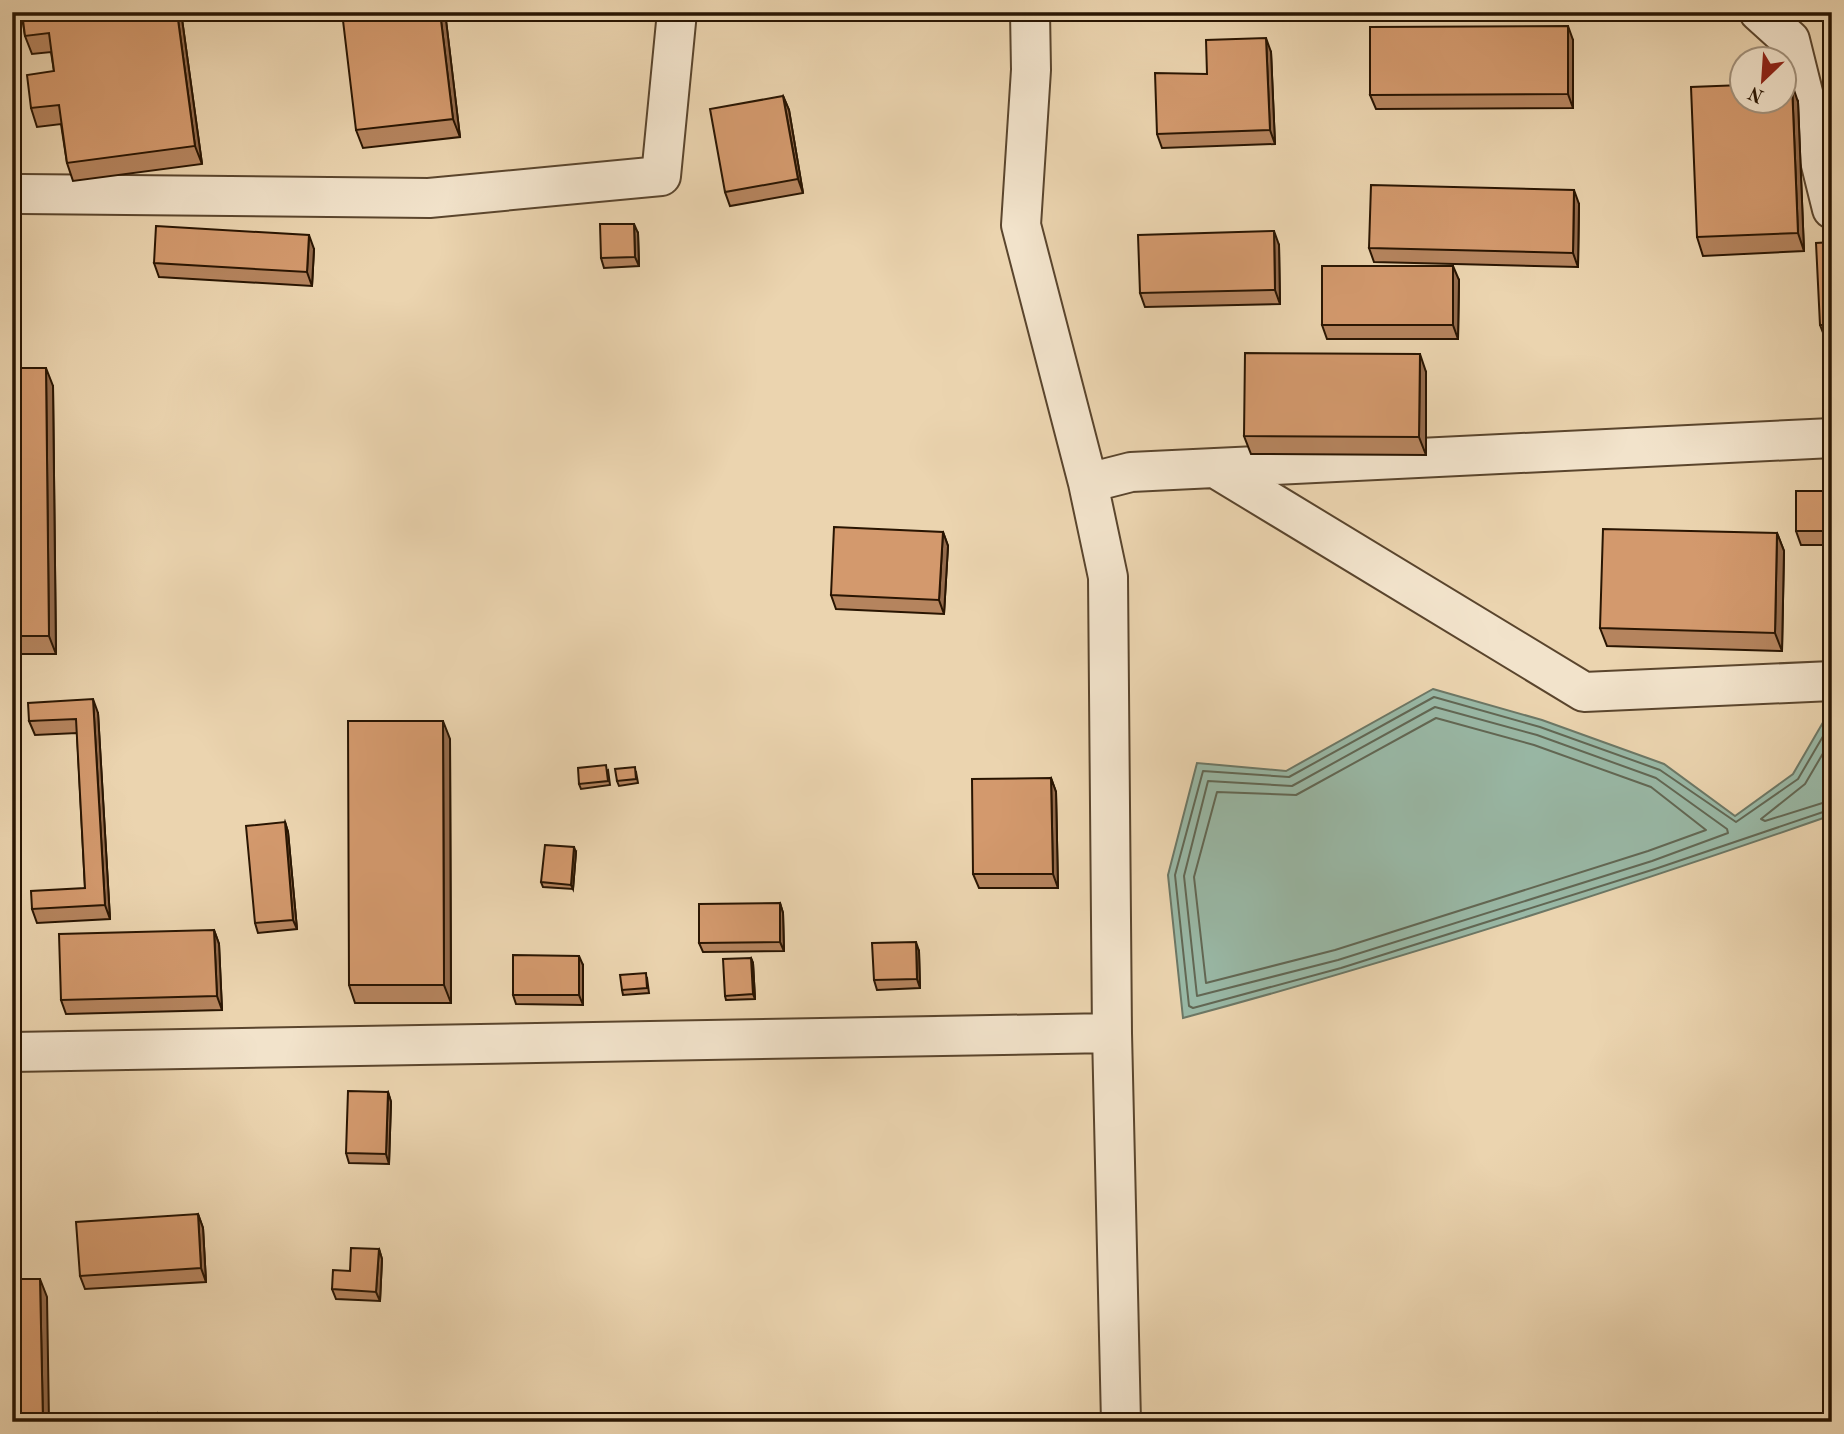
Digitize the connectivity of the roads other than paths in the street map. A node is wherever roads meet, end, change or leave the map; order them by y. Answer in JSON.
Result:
{"nodes":[{"id":1,"x":677,"y":12,"type":"edge"},
{"id":2,"x":1030,"y":12,"type":"edge"},
{"id":3,"x":1759,"y":12,"type":"edge"},
{"id":4,"x":22,"y":194,"type":"dead end"},
{"id":5,"x":1832,"y":209,"type":"edge"},
{"id":6,"x":1832,"y":438,"type":"edge"},
{"id":7,"x":1215,"y":468,"type":"junction"},
{"id":8,"x":1088,"y":483,"type":"junction"},
{"id":9,"x":1832,"y":681,"type":"edge"},
{"id":10,"x":1112,"y":1033,"type":"junction"},
{"id":11,"x":12,"y":1052,"type":"edge"},
{"id":12,"x":1121,"y":1422,"type":"edge"}],
"edges":[{"from":1,"to":4,"type":"street"},
{"from":2,"to":8,"type":"street"},
{"from":3,"to":5,"type":"street"},
{"from":6,"to":7,"type":"street"},
{"from":7,"to":8,"type":"street"},
{"from":7,"to":9,"type":"street"},
{"from":8,"to":10,"type":"street"},
{"from":10,"to":11,"type":"street"},
{"from":10,"to":12,"type":"street"}]}
